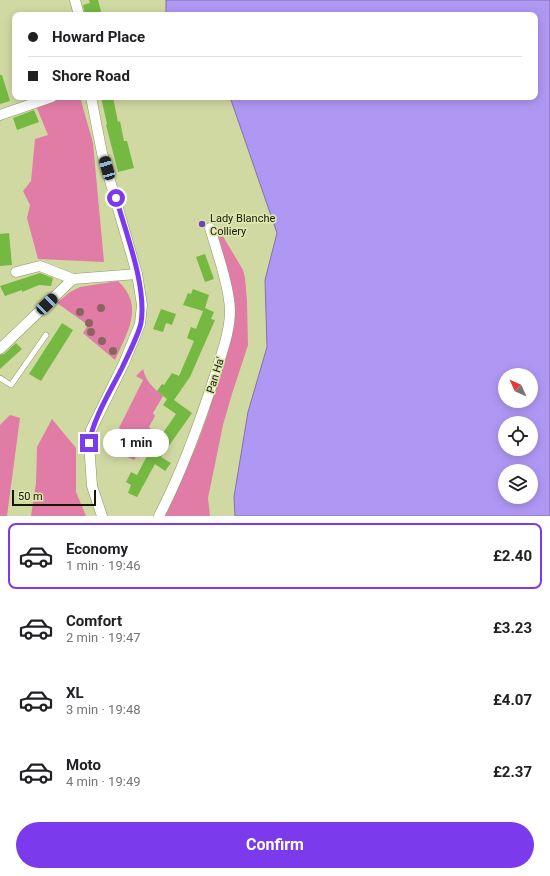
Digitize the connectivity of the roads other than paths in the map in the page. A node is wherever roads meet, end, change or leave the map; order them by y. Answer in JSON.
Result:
{"nodes":[{"id":1,"x":74,"y":0,"type":"edge"},
{"id":2,"x":79,"y":12,"type":"edge"},
{"id":3,"x":43,"y":100,"type":"edge"},
{"id":4,"x":92,"y":100,"type":"edge"},
{"id":5,"x":0,"y":114,"type":"edge"},
{"id":6,"x":210,"y":228,"type":"dead end"},
{"id":7,"x":16,"y":272,"type":"dead end"},
{"id":8,"x":137,"y":274,"type":"junction"},
{"id":9,"x":73,"y":278,"type":"junction"},
{"id":10,"x":46,"y":335,"type":"dead end"},
{"id":11,"x":0,"y":349,"type":"edge"},
{"id":12,"x":0,"y":378,"type":"edge"},
{"id":13,"x":102,"y":516,"type":"edge"},
{"id":14,"x":159,"y":516,"type":"edge"}],
"edges":[{"from":1,"to":2,"type":"street"},
{"from":3,"to":5,"type":"street"},
{"from":4,"to":8,"type":"street"},
{"from":6,"to":14,"type":"street","name":"Pan Ha'"},
{"from":7,"to":9,"type":"street"},
{"from":8,"to":9,"type":"street"},
{"from":8,"to":13,"type":"street"},
{"from":9,"to":11,"type":"street"},
{"from":10,"to":12,"type":"lane"}]}
